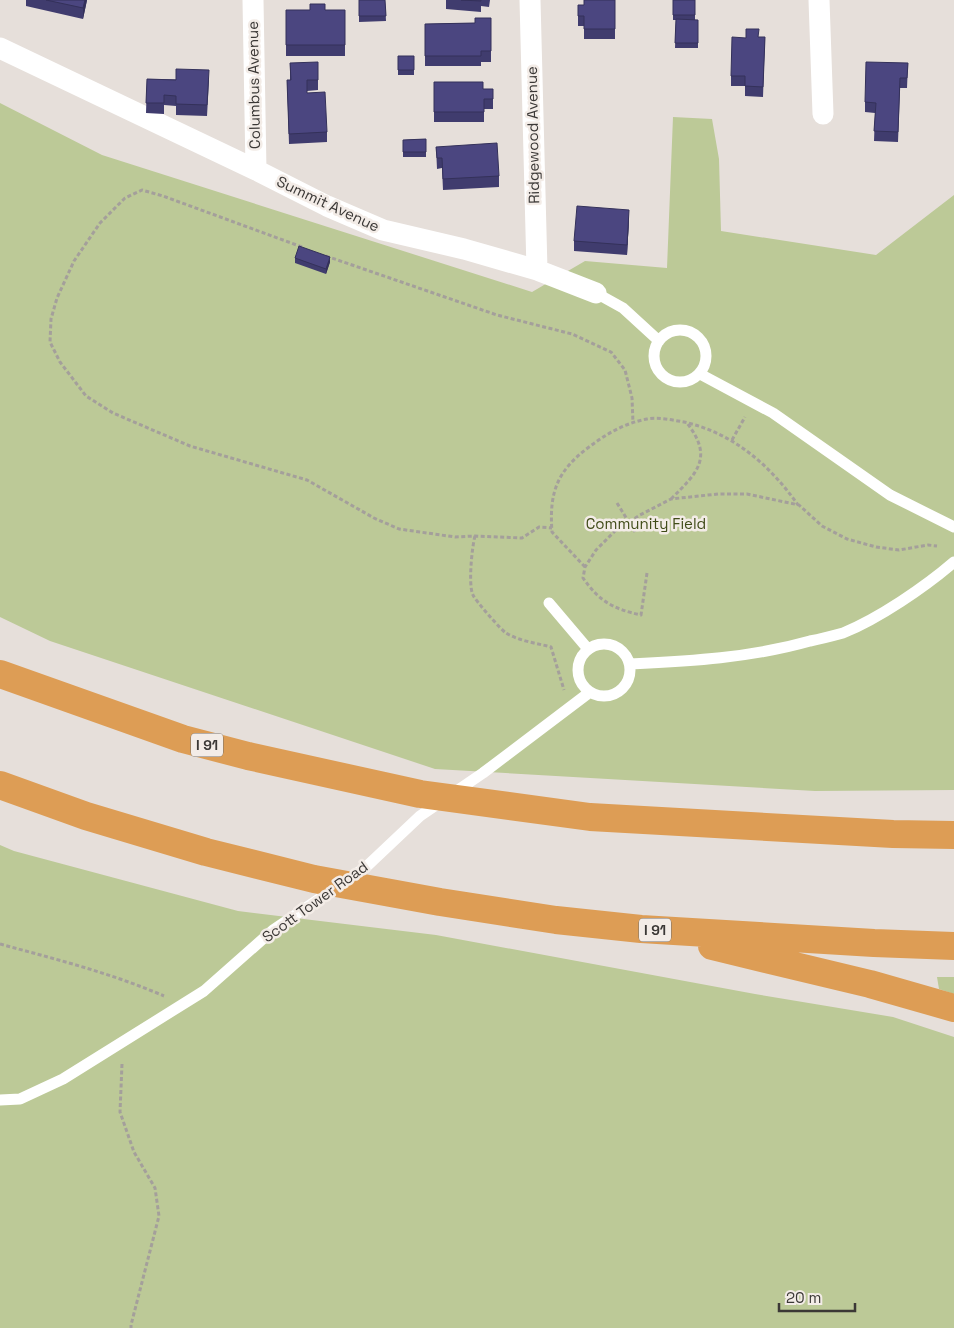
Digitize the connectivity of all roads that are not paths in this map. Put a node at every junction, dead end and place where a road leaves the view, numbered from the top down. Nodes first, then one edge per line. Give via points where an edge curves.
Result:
1 (253, 0) edge
2 (530, 0) edge
3 (819, 0) edge
4 (0, 48) edge
5 (823, 114) dead end
6 (256, 170) junction
7 (537, 270) junction
8 (596, 293) joint
9 (659, 341) junction
10 (700, 374) junction
11 (954, 527) edge
12 (954, 562) edge
13 (549, 603) dead end
14 (588, 649) junction
15 (630, 664) junction
16 (0, 674) edge
17 (590, 692) junction
18 (0, 785) edge
19 (954, 828) edge
20 (893, 834) junction
21 (954, 835) edge
22 (640, 929) junction
23 (954, 946) edge
24 (954, 1008) edge
25 (0, 1100) edge

1 - 6 street, Columbus Avenue
2 - 7 street, Ridgewood Avenue
3 - 5 street
4 - 6 street, Summit Avenue
6 - 7 street, Summit Avenue via 383,230
7 - 8 street, Summit Avenue
8 - 9 lane, Summit Avenue via 623,308
9 - 10 lane via 654,352 660,373 680,383
9 - 10 lane via 676,330 695,334 706,348 705,366
10 - 11 lane via 773,413 890,495
12 - 15 lane via 937,577 878,615 842,633 760,654
13 - 14 lane
14 - 15 lane via 608,643 625,654
14 - 17 lane via 578,667 583,685
15 - 17 lane via 626,685 618,692 599,695
16 - 20 highway, I 91 via 183,739 420,794 590,817
17 - 25 lane, Scott Tower Road via 420,816 366,867 273,930 204,991 63,1079 20,1099
18 - 22 highway, I 91 via 178,844 314,879 556,920
19 - 20 highway
20 - 21 highway, I 91
22 - 23 highway, I 91
22 - 24 highway via 870,984

